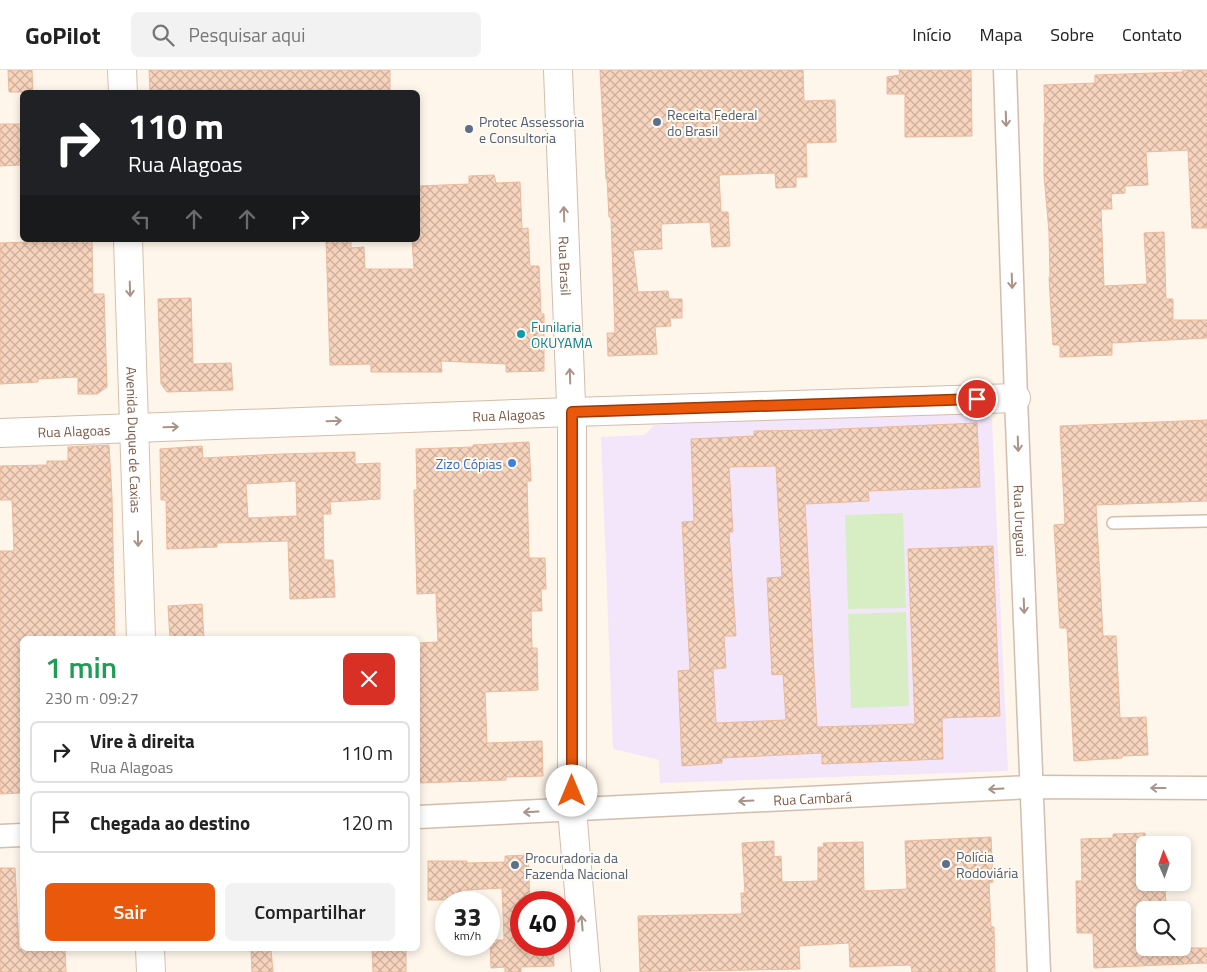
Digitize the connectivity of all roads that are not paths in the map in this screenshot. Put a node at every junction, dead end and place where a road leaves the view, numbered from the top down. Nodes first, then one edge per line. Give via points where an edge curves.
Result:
1 (122, 70) edge
2 (558, 70) edge
3 (1005, 70) edge
4 (123, 90) edge
5 (128, 242) edge
6 (1016, 398) junction
7 (572, 412) junction
8 (135, 428) junction
9 (0, 433) edge
10 (1207, 521) edge
11 (1113, 523) dead end
12 (141, 636) edge
13 (1031, 787) junction
14 (1207, 788) edge
15 (572, 810) junction
16 (420, 817) edge
17 (20, 835) edge
18 (0, 836) edge
19 (150, 951) edge
20 (151, 972) edge
21 (586, 972) edge
22 (1039, 972) edge

1 - 4 street
7 -> 2 street, Rua Brasil
3 -> 6 street, Rua Uruguai
5 -> 8 street, Avenida Duque de Caxias
6 - 7 street, Rua Alagoas
6 -> 13 street, Rua Uruguai
8 -> 7 street, Rua Alagoas
7 - 15 street, Rua Brasil
8 - 9 street, Rua Alagoas
8 -> 12 street, Avenida Duque de Caxias
10 - 11 lane
14 -> 13 street, Rua Cambará
13 -> 15 street, Rua Cambará
13 - 22 street, Rua Uruguai
15 -> 16 street, Rua Cambará
21 -> 15 street, Rua Brasil
17 - 18 street
19 - 20 street

